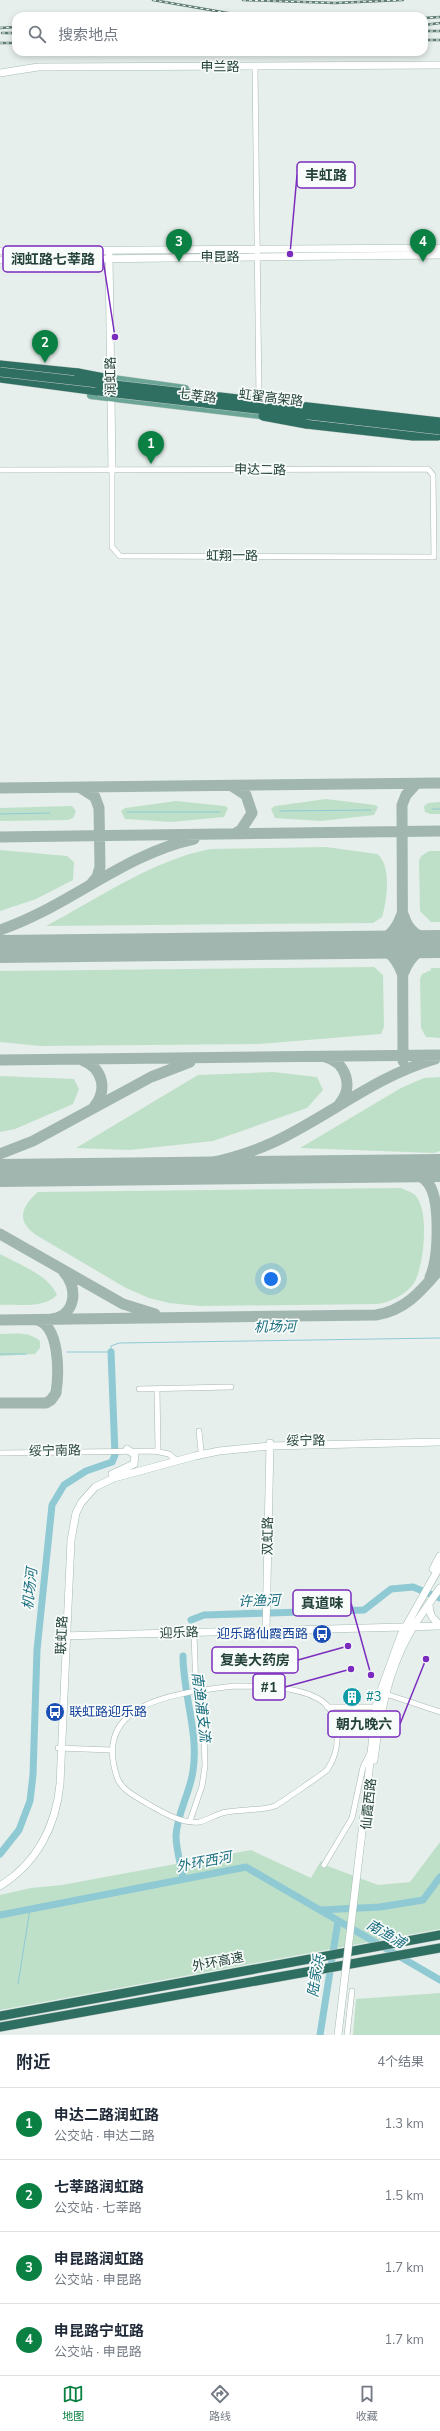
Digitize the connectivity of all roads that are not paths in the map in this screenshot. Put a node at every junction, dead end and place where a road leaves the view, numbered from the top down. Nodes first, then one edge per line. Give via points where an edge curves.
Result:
1 (440, 65) edge
2 (255, 67) junction
3 (0, 73) edge
4 (440, 248) edge
5 (107, 250) junction
6 (0, 251) edge
7 (258, 253) junction
8 (440, 256) edge
9 (108, 259) junction
10 (0, 260) edge
11 (0, 361) edge
12 (0, 366) edge
13 (0, 372) edge
14 (0, 378) edge
15 (111, 378) junction
16 (0, 382) edge
17 (152, 388) junction
18 (112, 397) junction
19 (259, 399) junction
20 (229, 406) junction
21 (258, 415) junction
22 (440, 421) edge
23 (439, 434) edge
24 (0, 470) edge
25 (112, 470) junction
26 (434, 557) joint
27 (231, 1386) dead end
28 (139, 1389) dead end
29 (156, 1389) junction
30 (199, 1430) dead end
31 (440, 1438) edge
32 (440, 1442) edge
33 (270, 1444) junction
34 (127, 1450) junction
35 (158, 1451) junction
36 (201, 1451) junction
37 (0, 1453) edge
38 (175, 1460) junction
39 (112, 1474) junction
40 (440, 1556) edge
41 (440, 1566) edge
42 (436, 1575) edge
43 (440, 1588) edge
44 (419, 1598) junction
45 (429, 1603) junction
46 (408, 1614) junction
47 (440, 1625) edge
48 (266, 1627) junction
49 (396, 1627) junction
50 (405, 1627) junction
51 (414, 1627) junction
52 (194, 1632) junction
53 (64, 1636) junction
54 (195, 1691) junction
55 (386, 1694) junction
56 (328, 1707) junction
57 (376, 1707) junction
58 (440, 1712) edge
59 (58, 1748) junction
60 (111, 1750) junction
61 (370, 1752) junction
62 (188, 1821) junction
63 (363, 1840) junction
64 (324, 1865) dead end
65 (18, 1870) junction
66 (0, 1881) edge
67 (0, 1886) edge
68 (440, 1934) edge
69 (440, 1948) edge
70 (352, 1991) dead end
71 (0, 2016) edge
72 (0, 2027) edge
73 (338, 2035) edge
74 (343, 2035) edge
75 (347, 2035) edge

1 - 2 main road, 申兰路
2 - 3 main road, 申兰路 via 38,67
2 - 7 street
4 - 7 main road, 申昆路
5 - 6 main road, 申昆路
5 - 7 main road, 申昆路
5 - 9 main road, 润虹路
7 - 8 main road, 申昆路
7 - 9 main road, 申昆路
7 - 19 street
9 - 10 main road, 申昆路
9 - 15 main road, 润虹路
11 - 15 main road via 80,370
12 - 15 main road, 七莘路
12 - 17 highway, bridge via 78,373
13 - 17 highway, bridge
14 - 20 highway, 虹翟高架路, bridge
15 - 18 main road, 润虹路
15 - 19 main road, 七莘路
16 - 18 main road, 七莘路
17 - 22 highway, 虹翟高架路, bridge
18 - 21 main road, 七莘路
18 - 25 main road, 润虹路
19 - 21 main road
19 - 22 main road, 七莘路
20 - 23 highway, 虹翟高架路, bridge
20 - 23 highway, bridge via 300,423 413,436
21 - 23 main road, 七莘路
24 - 25 street, 申达二路
25 - 26 street, 虹翔一路 via 112,547 120,556
25 - 26 street, 申达二路 via 428,469 433,475
27 - 29 street
28 - 29 street
29 - 35 street
30 - 36 street
31 - 33 main road, 绥宁路
32 - 33 main road, 绥宁路
33 - 36 main road, 绥宁路 via 244,1443
33 - 38 main road, 绥宁路
33 - 48 main road, 双虹路
34 - 35 street, 绥宁南路
34 - 37 street, 绥宁南路
34 - 39 main road via 135,1455 134,1464
35 - 38 street
36 - 38 main road, 绥宁路
38 - 39 main road, 联虹路
38 - 53 main road, 联虹路 via 104,1482 95,1487 81,1503 72,1533
39 - 53 main road, 联虹路 via 93,1484 77,1501 72,1512 67,1540
40 - 42 main road
41 - 42 main road
42 - 44 main road
42 - 45 main road
43 - 45 main road, 仙霞西路
44 - 46 main road, 仙霞西路
44 - 50 main road, 仙霞西路
45 - 47 main road via 432,1618
45 - 51 main road, 仙霞西路
46 - 49 main road
46 - 50 main road, 仙霞西路
47 - 51 main road, 迎乐路
48 - 49 main road, 迎乐路
48 - 52 main road, 迎乐路
49 - 50 main road, 迎乐路
50 - 51 main road, 迎乐路
50 - 57 main road, 仙霞西路 via 388,1665
51 - 55 main road, 仙霞西路 via 401,1652
52 - 53 main road, 迎乐路
52 - 54 street
53 - 59 main road, 联虹路
53 - 65 main road, 联虹路 via 59,1797 47,1834 35,1854
54 - 56 street via 234,1686 278,1688 316,1697
54 - 60 street via 180,1693 137,1709 126,1717 117,1729
54 - 62 street via 204,1733 205,1766 202,1786
55 - 58 street
55 - 63 main road, 仙霞西路
56 - 57 street
56 - 62 street via 336,1726 337,1742 334,1757 326,1771 276,1805 263,1809 224,1812 199,1822
57 - 61 main road, 仙霞西路
59 - 60 street
59 - 65 main road, 联虹路 via 55,1797 48,1821 32,1852
60 - 62 street via 118,1781 130,1793 174,1817
61 - 63 main road, 仙霞西路
61 - 64 street via 363,1767 354,1811
63 - 73 main road, 仙霞西路, bridge
63 - 74 main road, 仙霞西路
65 - 66 main road
65 - 67 main road
68 - 71 highway, 外环高速
69 - 72 highway, 外环高速
70 - 75 street

